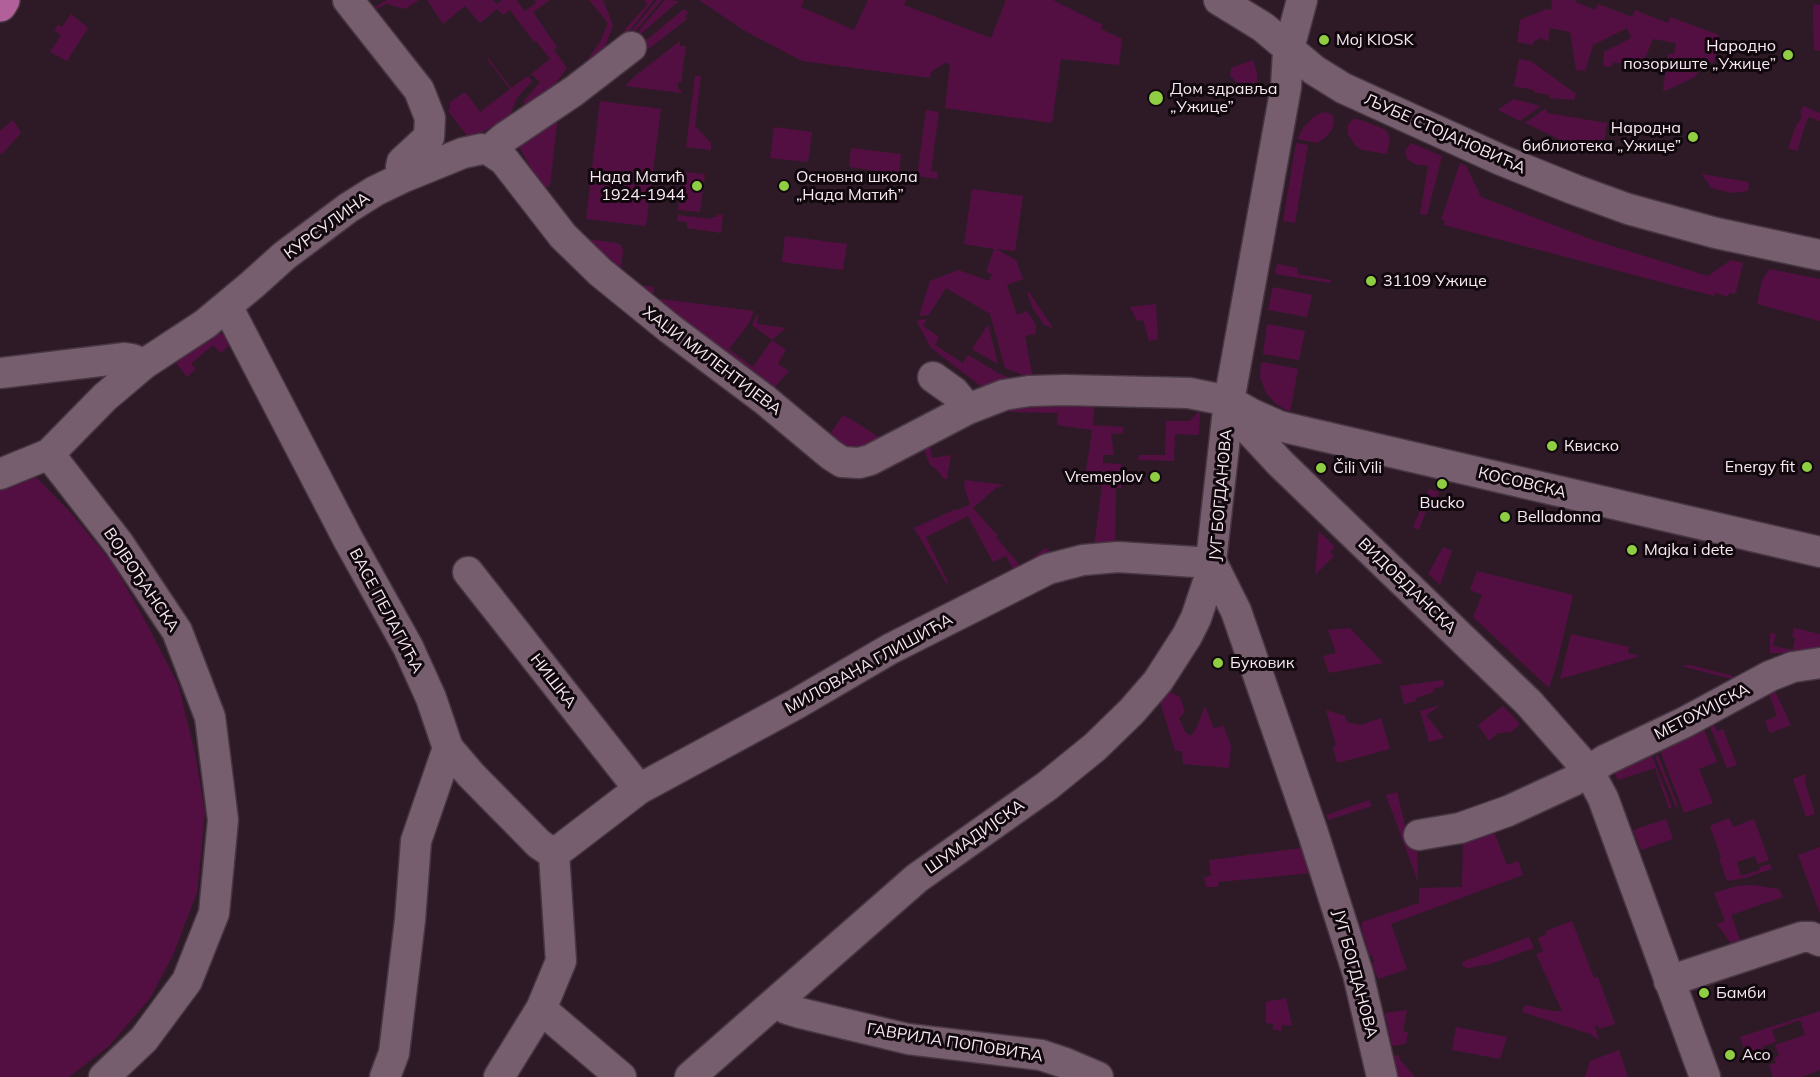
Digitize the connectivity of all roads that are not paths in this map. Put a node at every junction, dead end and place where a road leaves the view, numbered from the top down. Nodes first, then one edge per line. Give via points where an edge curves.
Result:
1 (3, 0) edge
2 (348, 0) edge
3 (1219, 0) edge
4 (1302, 0) edge
5 (0, 5) edge
6 (631, 47) dead end
7 (1289, 47) junction
8 (493, 152) junction
9 (404, 177) junction
10 (1820, 255) edge
11 (227, 306) junction
12 (144, 364) junction
13 (0, 373) edge
14 (933, 377) dead end
15 (1229, 401) junction
16 (969, 409) junction
17 (49, 454) junction
18 (0, 474) edge
19 (1820, 552) edge
20 (1212, 563) junction
21 (468, 572) dead end
22 (1820, 663) edge
23 (448, 748) junction
24 (1588, 770) junction
25 (639, 789) junction
26 (1419, 835) dead end
27 (554, 854) junction
28 (1820, 941) edge
29 (1669, 981) junction
30 (781, 998) junction
31 (541, 1009) junction
32 (104, 1077) edge
33 (385, 1077) edge
34 (499, 1077) edge
35 (621, 1077) edge
36 (690, 1077) edge
37 (1098, 1077) edge
38 (1382, 1077) edge
39 (1705, 1077) edge

1 - 5 main road
2 - 9 street via 419,90 430,118 429,137 402,162
3 - 7 street, ЉУБЕ СТОЈАНОВИЋА
4 - 7 street, ЈУГ БОГДАНОВА
6 - 8 street via 504,138
7 - 10 street, ЉУБЕ СТОЈАНОВИЋА via 1314,70 1343,88 1563,185 1693,228
7 - 15 street, ЈУГ БОГДАНОВА via 1286,87
8 - 9 street, КУРСУЛИНА via 482,149 463,153
8 - 16 street, ХАЏИ МИЛЕНТИЈЕВА via 504,160 563,236 600,272 836,459 851,464 870,460
9 - 11 street, КУРСУЛИНА via 348,208
11 - 12 street, КУРСУЛИНА
11 - 23 street, ВАСЕ ПЕЛАГИЋА via 348,541 408,647
12 - 13 street via 125,358
12 - 17 street, КУРСУЛИНА
14 - 16 street
15 - 16 street, ХАЏИ МИЛЕНТИЈЕВА via 1189,393 1029,391 1004,395
15 - 19 street, КОСОВСКА via 1279,426
15 - 20 street, ЈУГ БОГДАНОВА
15 - 24 street, ВИДОВДАНСКА via 1242,422 1280,463 1529,703
17 - 18 street
17 - 32 street, ВОЈВОЂАНСКА via 119,544 177,631 210,717 223,820 214,913 187,981 144,1039
20 - 25 street, МИЛОВАНА ГЛИШИЋА via 1118,557 1051,567 890,649
20 - 30 street, ШУМАДИЈСКА via 1206,590 1187,636 1158,681 1111,732 1047,786 917,878
20 - 38 street, ЈУГ БОГДАНОВА via 1239,619 1313,833 1358,974
21 - 25 street, НИШКА
22 - 24 street, МЕТОХИЈСКА via 1770,676
23 - 27 street via 539,844
23 - 33 street via 416,841 394,1053
24 - 26 street via 1508,811 1460,828
24 - 29 street, ВИДОВДАНСКА via 1603,798
25 - 27 street, МИЛОВАНА ГЛИШИЋА
27 - 31 street via 561,961
28 - 29 street via 1802,937
29 - 39 street, ВИДОВДАНСКА
30 - 36 street, ШУМАДИЈСКА
30 - 37 street, ГАВРИЛА ПОПОВИЋА via 787,1009 810,1016 908,1039 1041,1055
31 - 34 street
31 - 35 street

